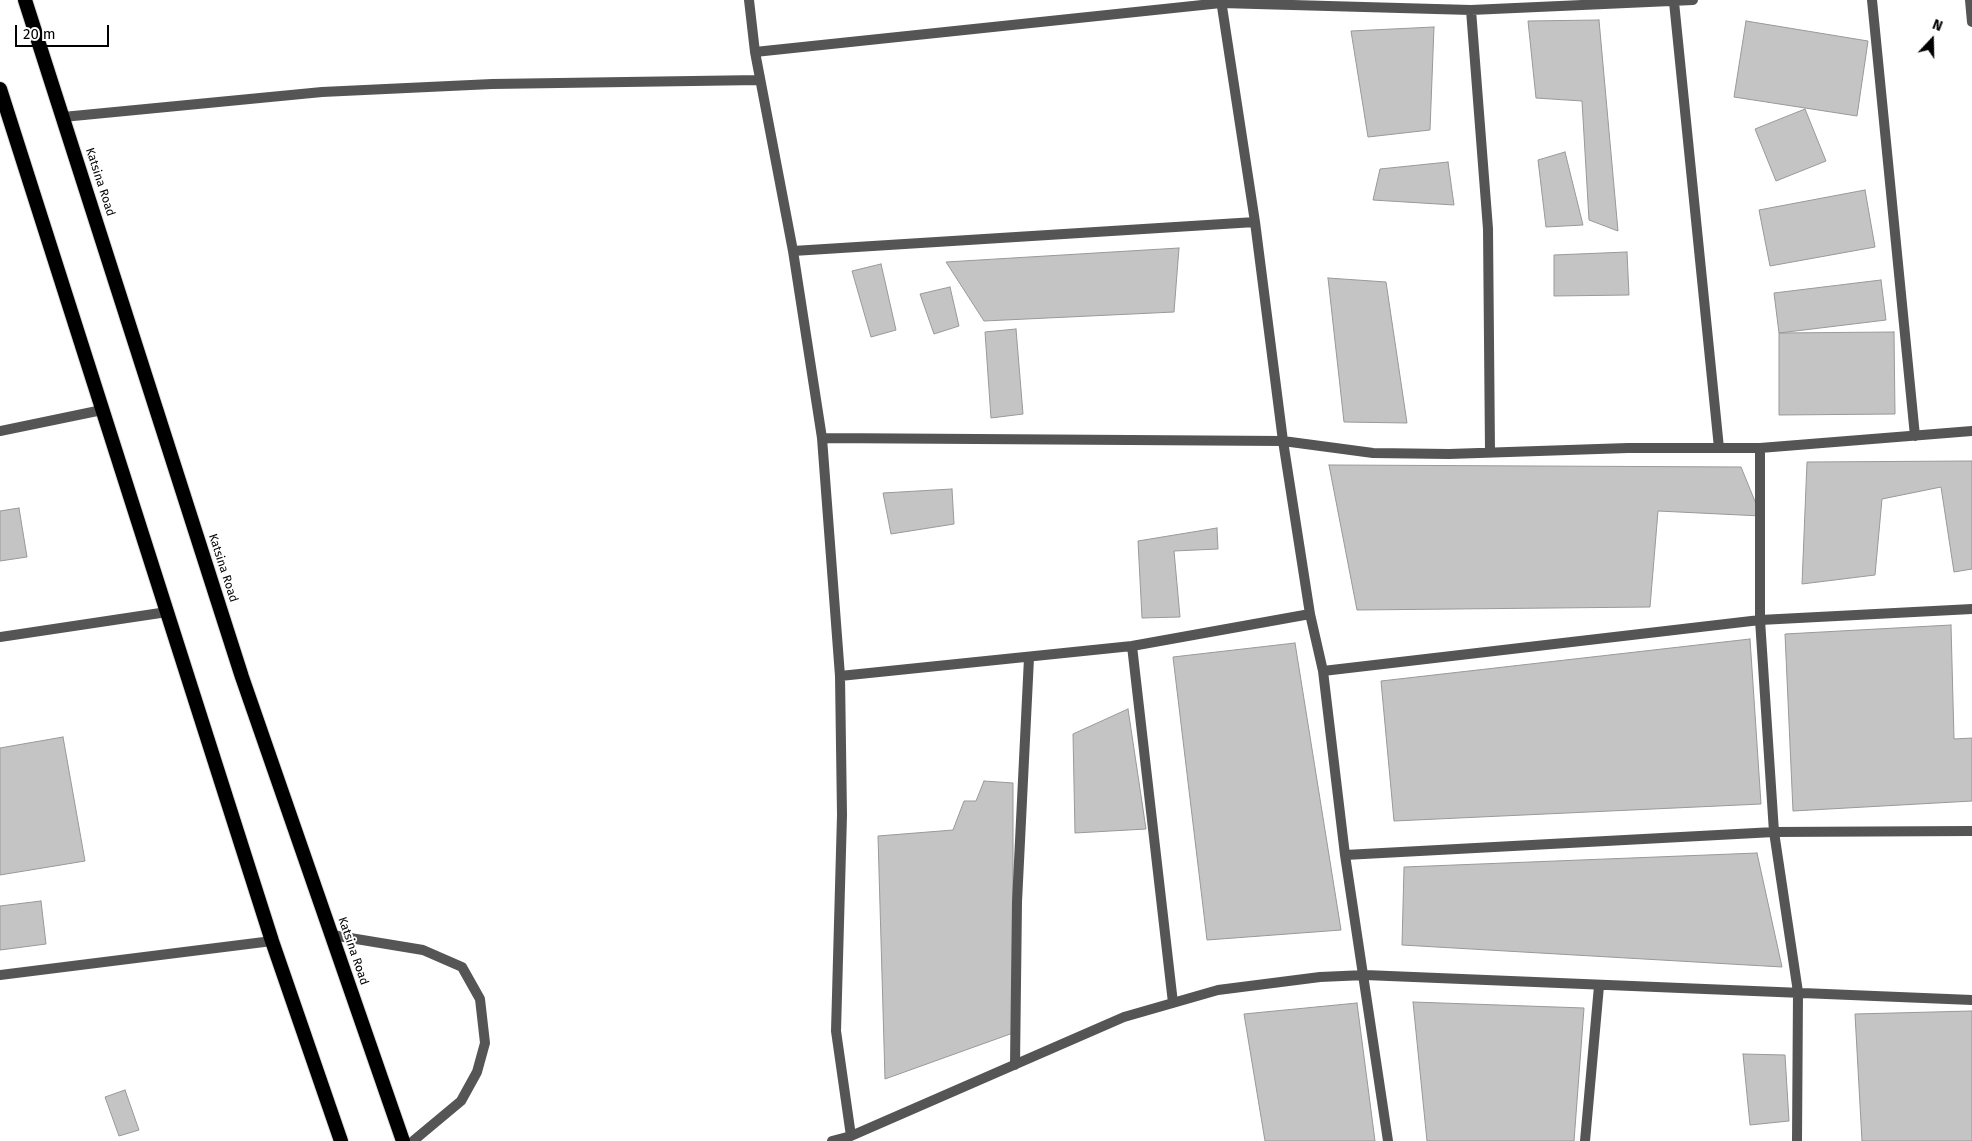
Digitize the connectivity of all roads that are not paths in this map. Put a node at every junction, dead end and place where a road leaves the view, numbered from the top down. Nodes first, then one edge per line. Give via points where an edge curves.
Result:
1 (25, 0) edge
2 (750, 0) edge
3 (1693, 0) edge
4 (1872, 0) edge
5 (1970, 0) edge
6 (1221, 1) edge
7 (1674, 2) junction
8 (1374, 3) edge
9 (1471, 10) junction
10 (1972, 22) edge
11 (755, 52) junction
12 (760, 80) junction
13 (0, 89) edge
14 (4, 115) edge
15 (63, 117) junction
16 (1255, 222) junction
17 (793, 251) junction
18 (102, 410) junction
19 (0, 431) edge
20 (1972, 431) edge
21 (1915, 436) junction
22 (822, 438) junction
23 (1283, 441) junction
24 (1718, 448) junction
25 (1760, 448) junction
26 (1490, 452) junction
27 (1972, 609) edge
28 (167, 612) junction
29 (1310, 614) junction
30 (1760, 620) junction
31 (0, 637) edge
32 (1132, 646) junction
33 (1030, 658) junction
34 (1323, 671) junction
35 (840, 676) junction
36 (1972, 831) edge
37 (1774, 832) junction
38 (1345, 855) junction
39 (332, 935) junction
40 (272, 941) junction
41 (0, 975) edge
42 (1365, 975) junction
43 (1599, 986) junction
44 (1798, 992) junction
45 (1972, 1000) edge
46 (1173, 1003) junction
47 (1015, 1064) junction
48 (851, 1136) junction
49 (341, 1141) edge
50 (403, 1141) edge
51 (413, 1141) edge
52 (832, 1141) edge
53 (1388, 1141) edge
54 (1585, 1141) edge
55 (1797, 1141) edge

1 - 15 highway, Katsina Road
2 - 11 street
3 - 7 street
4 - 21 street
5 - 10 street
6 - 8 street
6 - 11 street
6 - 16 street
7 - 9 street
7 - 24 street
8 - 9 street
9 - 26 street via 1488,229
11 - 12 street
12 - 15 street via 492,84 322,92
12 - 17 street
13 - 14 highway
14 - 18 highway
15 - 39 highway, Katsina Road via 242,677
16 - 17 street
16 - 23 street
17 - 22 street
18 - 19 street
18 - 28 highway
20 - 21 street
21 - 25 street
22 - 23 street
22 - 35 street
23 - 26 street via 1373,453
23 - 29 street
24 - 25 street
24 - 26 street
25 - 30 street
27 - 30 street
28 - 31 street
28 - 40 highway
29 - 32 street
29 - 34 street
30 - 34 street
30 - 37 street
32 - 33 street
32 - 46 street
33 - 35 street
33 - 47 street via 1017,902
34 - 38 street
35 - 48 street via 842,815 836,1031
36 - 37 street
37 - 38 street
37 - 44 street
38 - 42 street
39 - 50 highway, Katsina Road
39 - 51 street via 423,950 462,967 480,999 485,1043 477,1072 461,1100
40 - 41 street
40 - 49 highway
42 - 43 street
42 - 46 street via 1320,977 1218,990
42 - 53 street
43 - 44 street
43 - 54 street
44 - 45 street
44 - 55 street
46 - 47 street via 1124,1017
47 - 48 street
48 - 52 street

